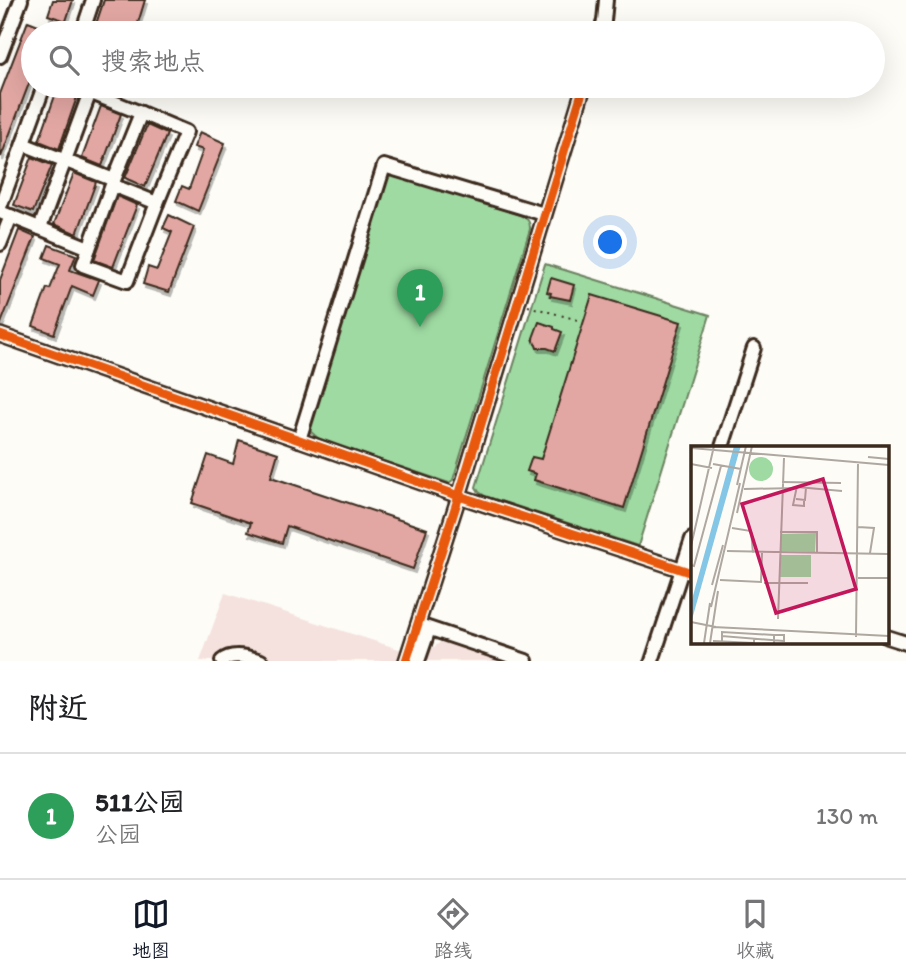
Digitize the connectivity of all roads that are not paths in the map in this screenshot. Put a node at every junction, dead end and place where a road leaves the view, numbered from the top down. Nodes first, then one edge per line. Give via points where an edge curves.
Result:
1 (21, 0) edge
2 (93, 0) edge
3 (606, 0) edge
4 (86, 21) edge
5 (604, 21) edge
6 (0, 56) edge
7 (40, 98) edge
8 (88, 98) edge
9 (105, 98) edge
10 (580, 98) edge
11 (141, 113) junction
12 (23, 144) junction
13 (113, 183) junction
14 (157, 202) junction
15 (4, 212) edge
16 (544, 214) junction
17 (40, 228) junction
18 (0, 244) edge
19 (89, 248) junction
20 (0, 335) edge
21 (754, 348) dead end
22 (299, 440) junction
23 (722, 446) edge
24 (459, 496) junction
25 (691, 548) edge
26 (688, 571) edge
27 (424, 627) junction
28 (888, 637) edge
29 (906, 643) edge
30 (222, 661) edge
31 (261, 661) edge
32 (406, 661) edge
33 (418, 661) edge
34 (526, 661) edge
35 (652, 661) edge

1 - 6 street
2 - 4 street
3 - 5 street
7 - 12 street
8 - 17 street
9 - 11 street
10 - 16 street
11 - 13 street
11 - 14 street via 186,132
12 - 13 street
12 - 15 street
13 - 14 street
13 - 19 street
14 - 19 street via 127,281 83,265
15 - 17 street
15 - 18 street
16 - 22 street via 384,166
16 - 24 street
17 - 19 street
20 - 22 street
21 - 23 street
22 - 24 street
24 - 26 street
24 - 27 street
25 - 26 street
26 - 35 street
27 - 32 street
27 - 33 street
27 - 34 street
28 - 29 street
30 - 31 street via 227,656

